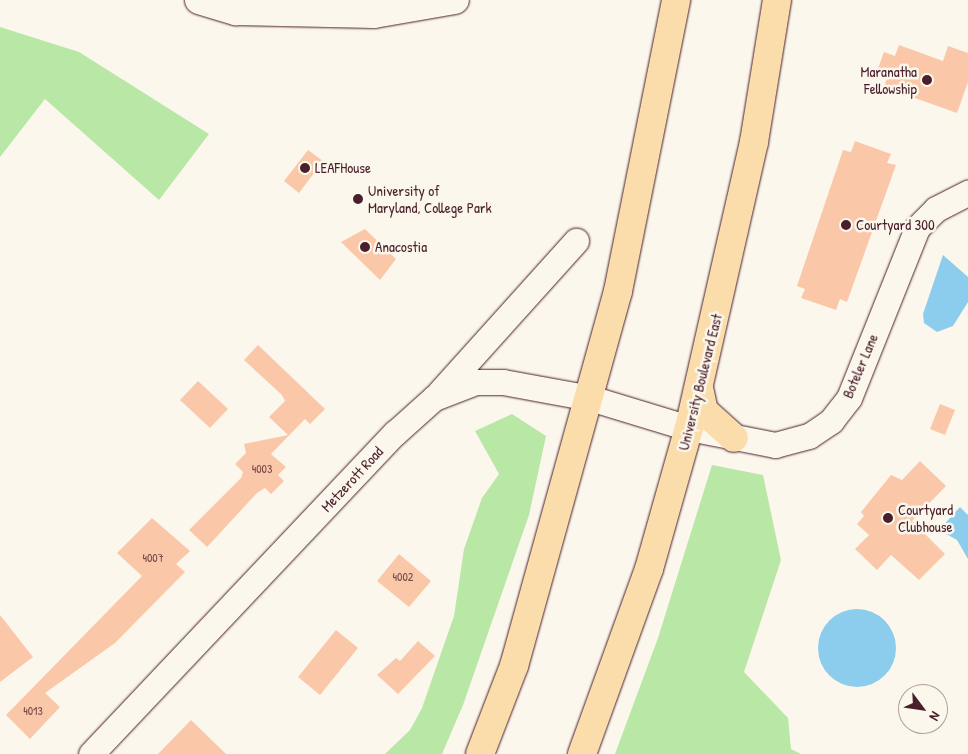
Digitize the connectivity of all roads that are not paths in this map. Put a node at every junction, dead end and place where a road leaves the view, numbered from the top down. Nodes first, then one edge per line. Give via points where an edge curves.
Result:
1 (199, 0) edge
2 (455, 0) edge
3 (676, 0) edge
4 (777, 0) edge
5 (968, 193) edge
6 (576, 241) dead end
7 (699, 388) junction
8 (434, 398) junction
9 (590, 398) junction
10 (689, 428) junction
11 (734, 438) junction
12 (92, 754) edge
13 (480, 754) edge
14 (582, 754) edge

1 - 2 street via 236,10 374,14
3 - 9 main road via 618,291
4 - 7 main road, University Boulevard East via 754,142
5 - 11 street, Boteler Lane via 936,209 917,228 849,398 831,421 809,436 774,445
6 - 8 street
7 - 10 main road, University Boulevard East
7 - 11 main road via 704,411
8 - 9 street, Metzerott Road via 490,381
8 - 12 street, Metzerott Road via 394,433
9 - 10 street, Metzerott Road
9 - 13 main road via 514,666
10 - 11 street, Boteler Lane
10 - 14 main road, University Boulevard East via 649,569

